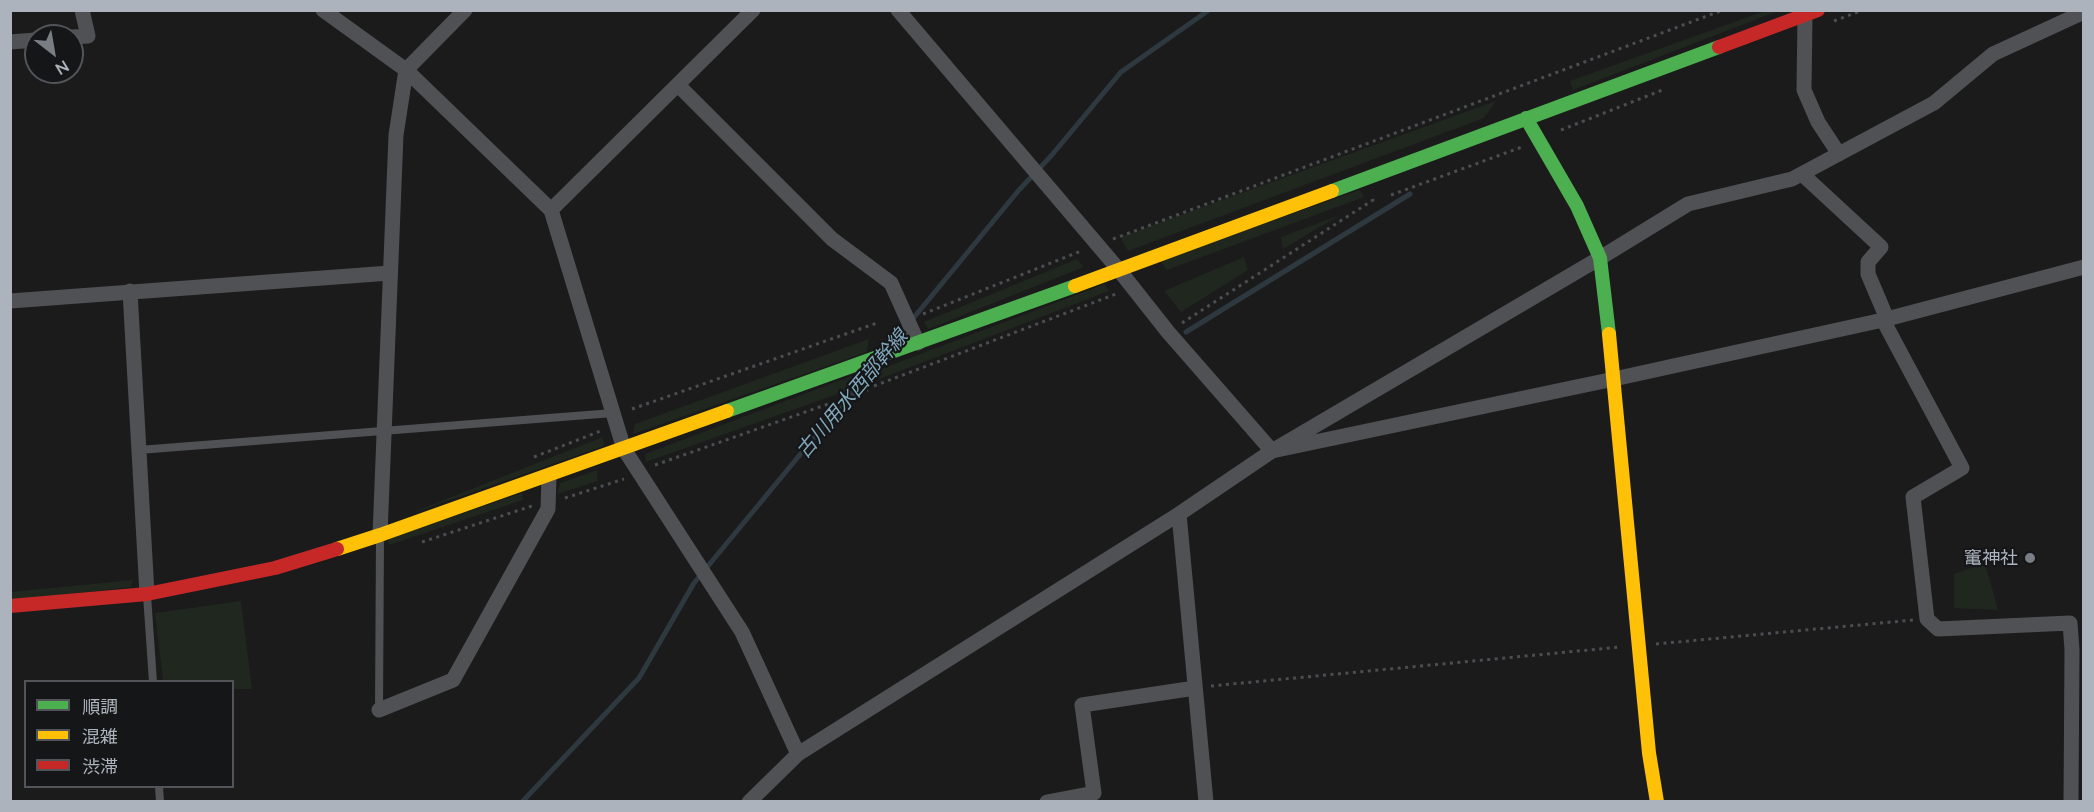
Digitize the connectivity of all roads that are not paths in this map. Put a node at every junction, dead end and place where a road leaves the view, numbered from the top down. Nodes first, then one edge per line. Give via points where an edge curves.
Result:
1 (82, 10) edge
2 (323, 10) edge
3 (465, 10) edge
4 (753, 10) edge
5 (898, 10) edge
6 (2084, 12) edge
7 (1811, 13) edge
8 (84, 36) edge
9 (406, 70) junction
10 (678, 85) junction
11 (1526, 118) junction
12 (1839, 154) junction
13 (1802, 174) junction
14 (551, 210) junction
15 (1600, 258) junction
16 (2084, 267) edge
17 (1119, 270) junction
18 (390, 273) junction
19 (130, 291) junction
20 (10, 301) edge
21 (1886, 319) junction
22 (918, 343) junction
23 (1614, 379) junction
24 (613, 413) junction
25 (384, 431) junction
26 (624, 449) junction
27 (139, 450) junction
28 (1272, 451) junction
29 (549, 476) junction
30 (1179, 514) junction
31 (380, 535) junction
32 (147, 594) junction
33 (10, 606) edge
34 (2078, 649) edge
35 (153, 680) edge
36 (1194, 688) junction
37 (379, 710) joint
38 (798, 754) junction
39 (749, 801) edge
40 (1047, 801) edge
41 (1206, 801) edge
42 (1657, 801) edge
43 (2071, 801) edge

1 - 8 street via 88,36
2 - 9 street
3 - 9 street
4 - 10 street
5 - 17 street
6 - 12 street via 1993,54 1934,103
7 - 11 street
7 - 12 street via 1804,90 1818,122
9 - 14 street
9 - 18 street via 396,135
10 - 14 street
10 - 22 street via 832,239 891,283
11 - 15 street via 1576,206
11 - 17 street
12 - 13 street
13 - 15 street via 1688,204
13 - 21 street via 1881,247 1868,262 1868,274
14 - 24 street
15 - 23 street
15 - 28 street
16 - 21 street
17 - 22 street
17 - 28 street
18 - 19 street
18 - 25 street
19 - 20 street
19 - 27 street
21 - 23 street
21 - 34 street via 1962,468 1913,497 1927,619 1938,629 2070,623
22 - 26 street
23 - 28 street
23 - 42 street via 1648,753
24 - 25 lane
24 - 26 street
25 - 27 lane
25 - 31 street
26 - 29 street
26 - 38 street via 741,632
27 - 32 street
28 - 30 street
29 - 31 street
29 - 37 street via 548,509 453,680
30 - 36 street
30 - 38 street
31 - 32 street via 275,568
31 - 37 lane
32 - 33 street
32 - 35 lane
34 - 43 street
36 - 40 street via 1082,705 1094,793
36 - 41 street
38 - 39 street

